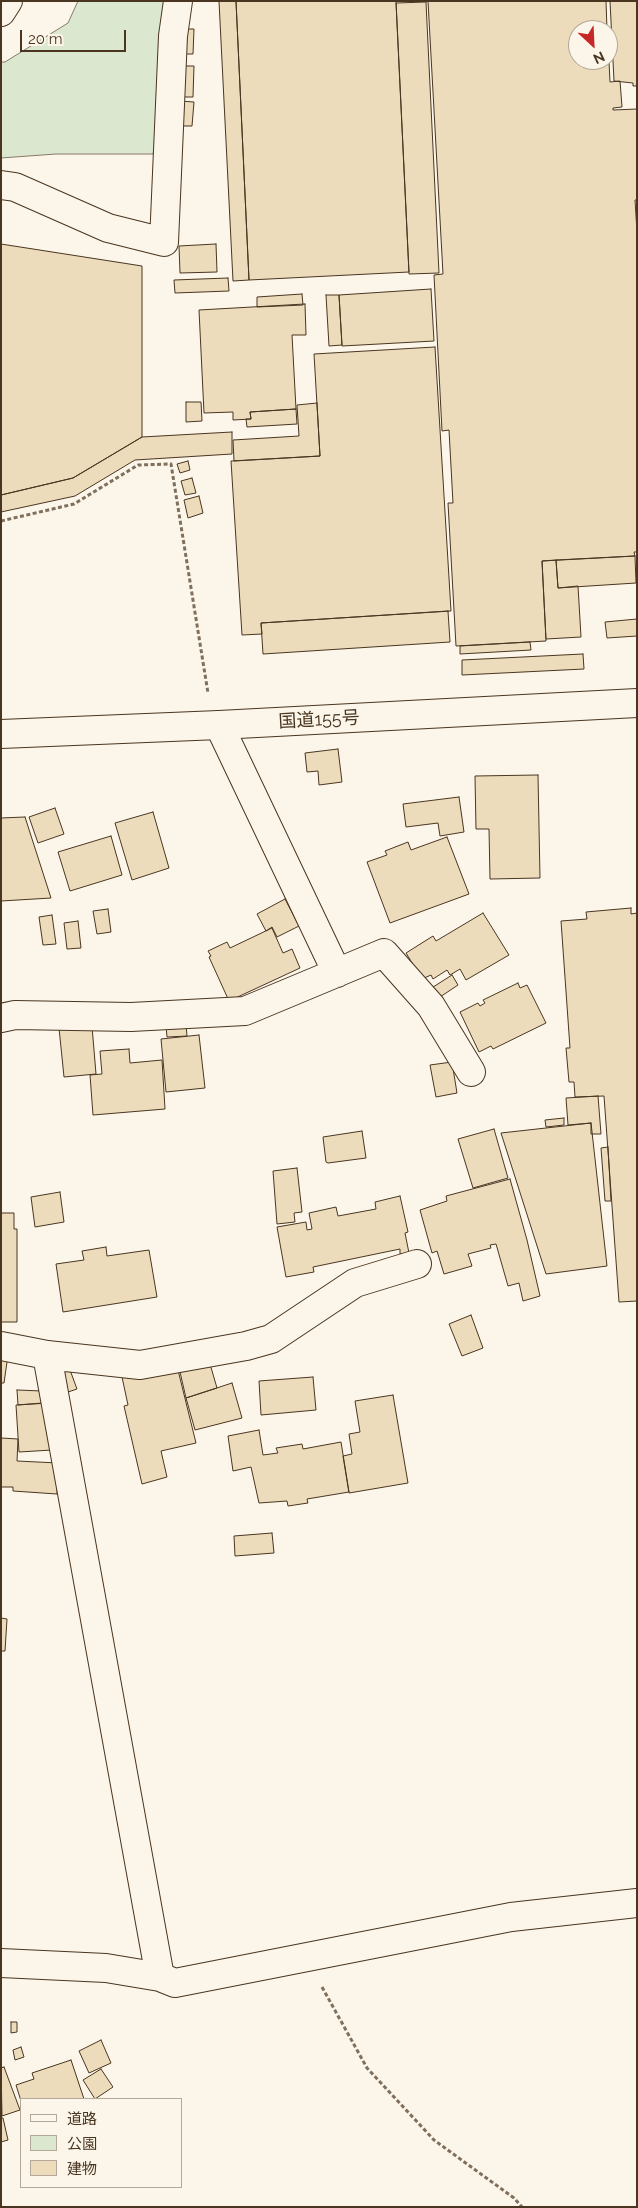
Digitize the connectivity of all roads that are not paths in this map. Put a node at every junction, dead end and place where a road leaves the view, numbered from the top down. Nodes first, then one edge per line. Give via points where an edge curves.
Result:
1 (8, 1) edge
2 (178, 1) edge
3 (1, 12) edge
4 (1, 185) edge
5 (637, 703) edge
6 (219, 725) junction
7 (1, 734) edge
8 (337, 973) junction
9 (8, 1016) edge
10 (1, 1041) edge
11 (471, 1072) dead end
12 (417, 1264) dead end
13 (1, 1346) edge
14 (47, 1355) junction
15 (637, 1904) edge
16 (1, 1963) edge
17 (160, 1977) junction

1 - 3 main road
2 - 4 main road via 173,36 164,242 108,228 16,187
5 - 6 main road, 国道155号
6 - 7 main road, 国道155号
6 - 8 main road
8 - 9 main road via 245,1012 131,1017
8 - 11 main road via 384,953 431,1006
9 - 10 main road
12 - 14 main road via 355,1283 271,1339 246,1346 140,1365
13 - 14 main road
14 - 17 main road
15 - 17 main road via 511,1918 175,1983
16 - 17 main road via 106,1968

